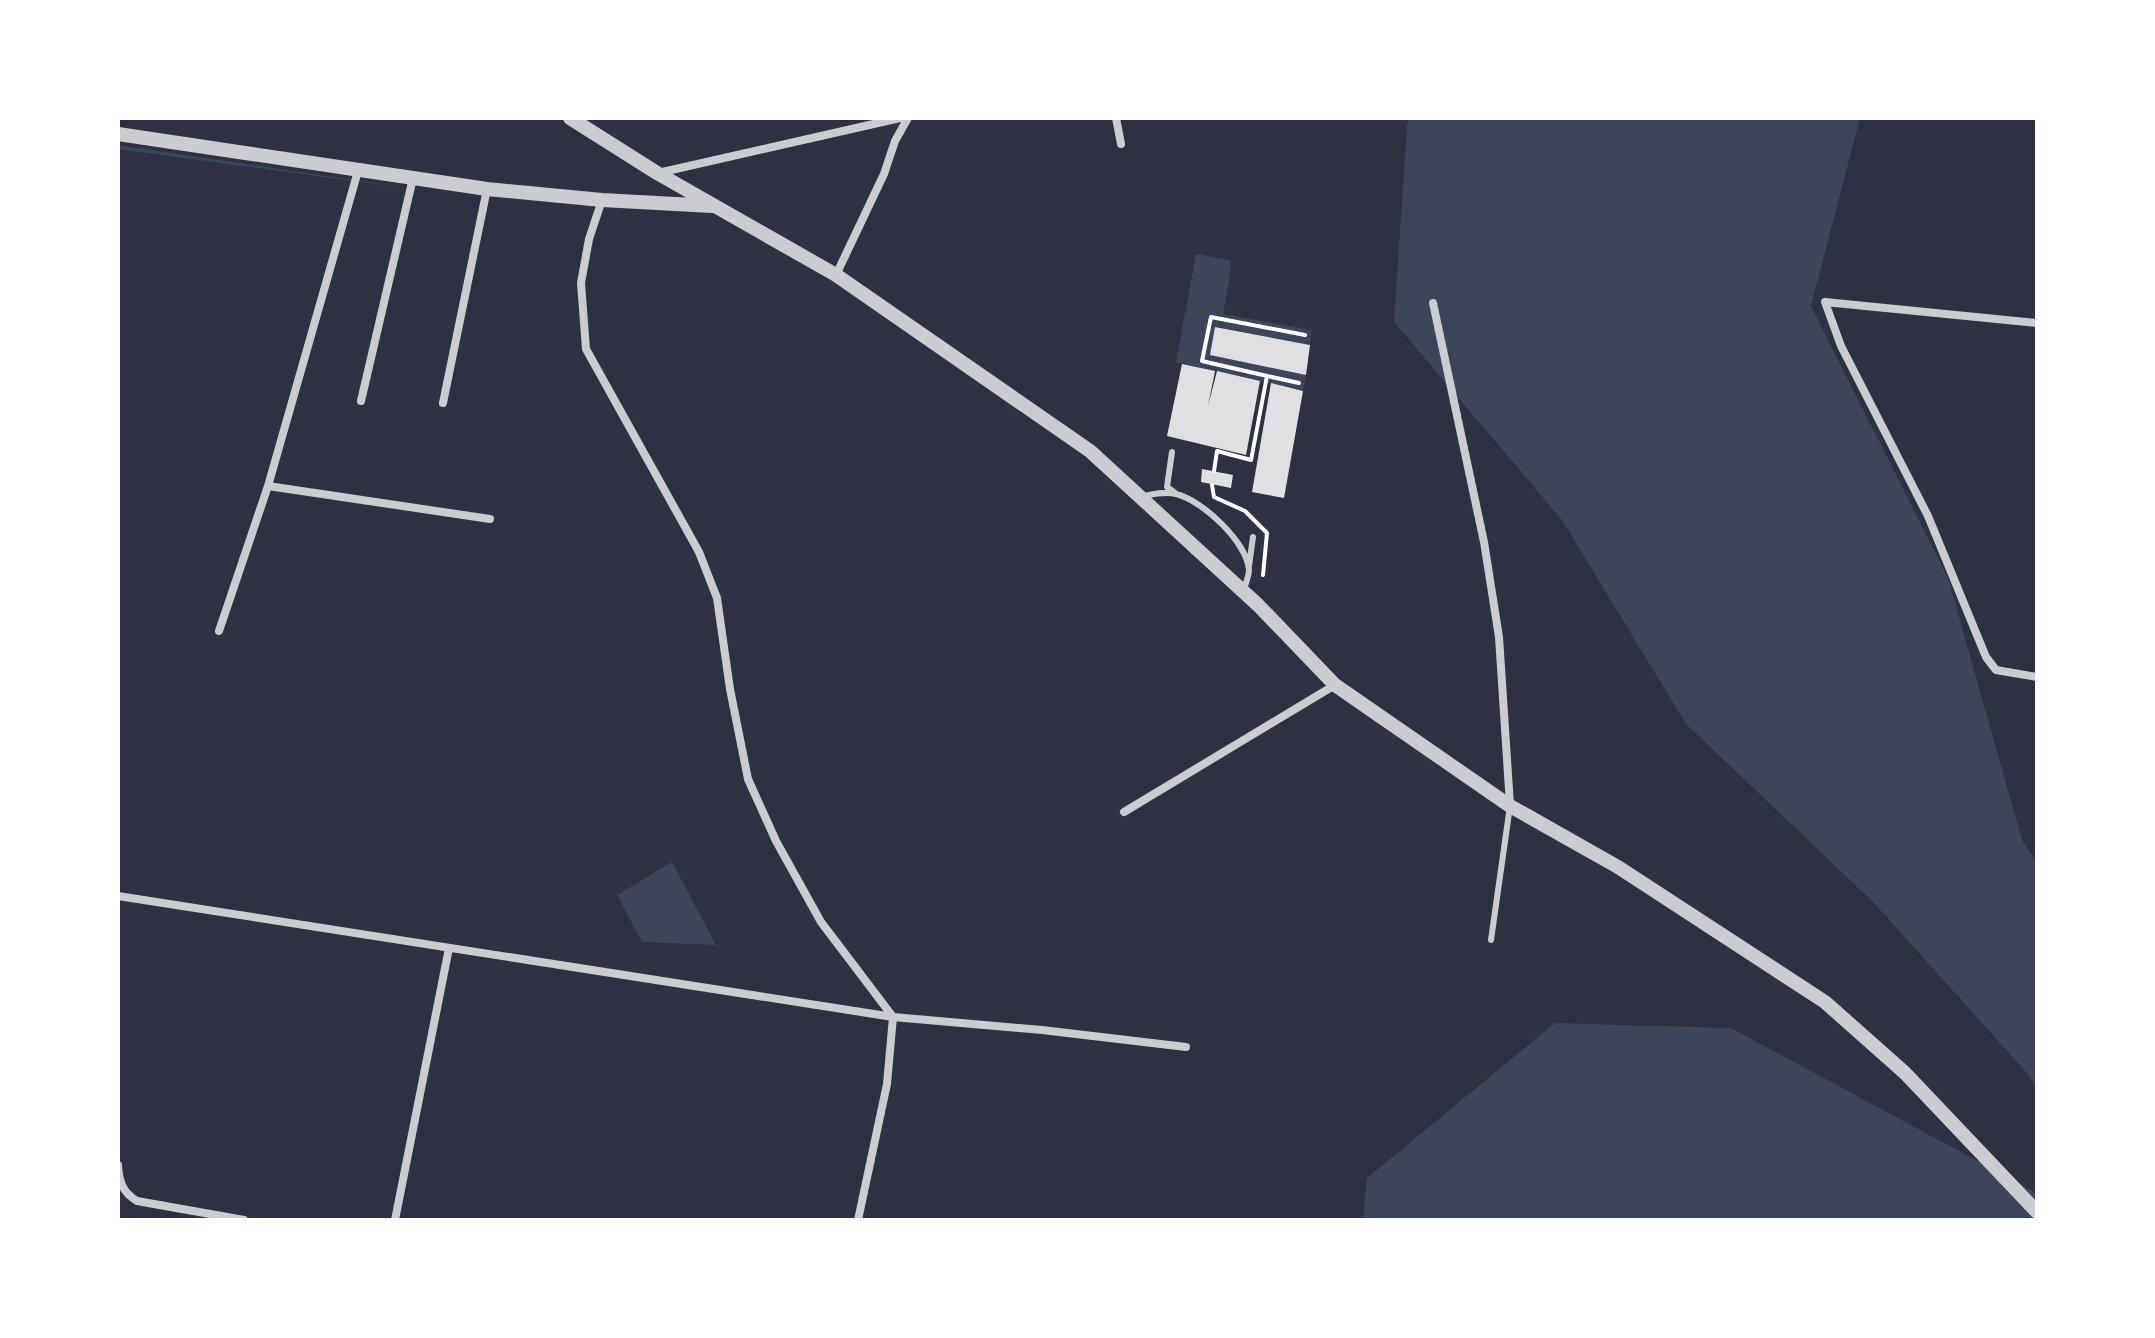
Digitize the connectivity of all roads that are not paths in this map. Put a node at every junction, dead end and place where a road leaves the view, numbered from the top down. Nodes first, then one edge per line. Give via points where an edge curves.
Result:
1 (570, 118) edge
2 (900, 118) edge
3 (908, 118) edge
4 (1116, 118) edge
5 (118, 134) edge
6 (1121, 144) dead end
7 (358, 171) junction
8 (657, 173) junction
9 (413, 178) junction
10 (487, 189) junction
11 (602, 200) junction
12 (716, 206) junction
13 (836, 275) junction
14 (1433, 303) dead end
15 (2037, 323) edge
16 (361, 401) dead end
17 (443, 403) dead end
18 (1172, 452) dead end
19 (268, 486) junction
20 (1177, 494) junction
21 (1138, 497) junction
22 (490, 519) dead end
23 (1253, 537) dead end
24 (1249, 569) junction
25 (1243, 592) junction
26 (219, 631) dead end
27 (2037, 677) edge
28 (1335, 685) junction
29 (1506, 803) junction
30 (1124, 812) dead end
31 (118, 896) edge
32 (1491, 940) dead end
33 (449, 948) junction
34 (893, 1017) junction
35 (1186, 1047) dead end
36 (118, 1165) edge
37 (2037, 1212) edge
38 (244, 1220) edge
39 (395, 1220) edge
40 (858, 1220) edge

1 - 8 street
2 - 8 street
3 - 13 street
4 - 6 street
5 - 7 street
7 - 9 street
7 - 19 street
8 - 12 street
9 - 10 street
9 - 16 street
10 - 11 street
10 - 17 street
11 - 12 street
11 - 34 street via 581,283 586,349 699,552 717,598 748,779 821,922
12 - 13 street
13 - 21 street via 1090,451
14 - 29 street via 1499,637
15 - 27 street via 1825,302 1841,346 1928,516 1986,657 1996,670
18 - 20 lane via 1167,487
19 - 22 street
19 - 26 street
20 - 21 lane
20 - 24 lane via 1222,524
21 - 25 street
23 - 24 lane
24 - 25 lane
25 - 28 street
28 - 29 street
28 - 30 street
29 - 32 lane
29 - 37 street via 1716,928 1825,1002 1905,1073
31 - 33 street
33 - 34 street
33 - 39 street
34 - 35 street
34 - 40 street via 887,1084
36 - 38 street via 122,1187 137,1201

